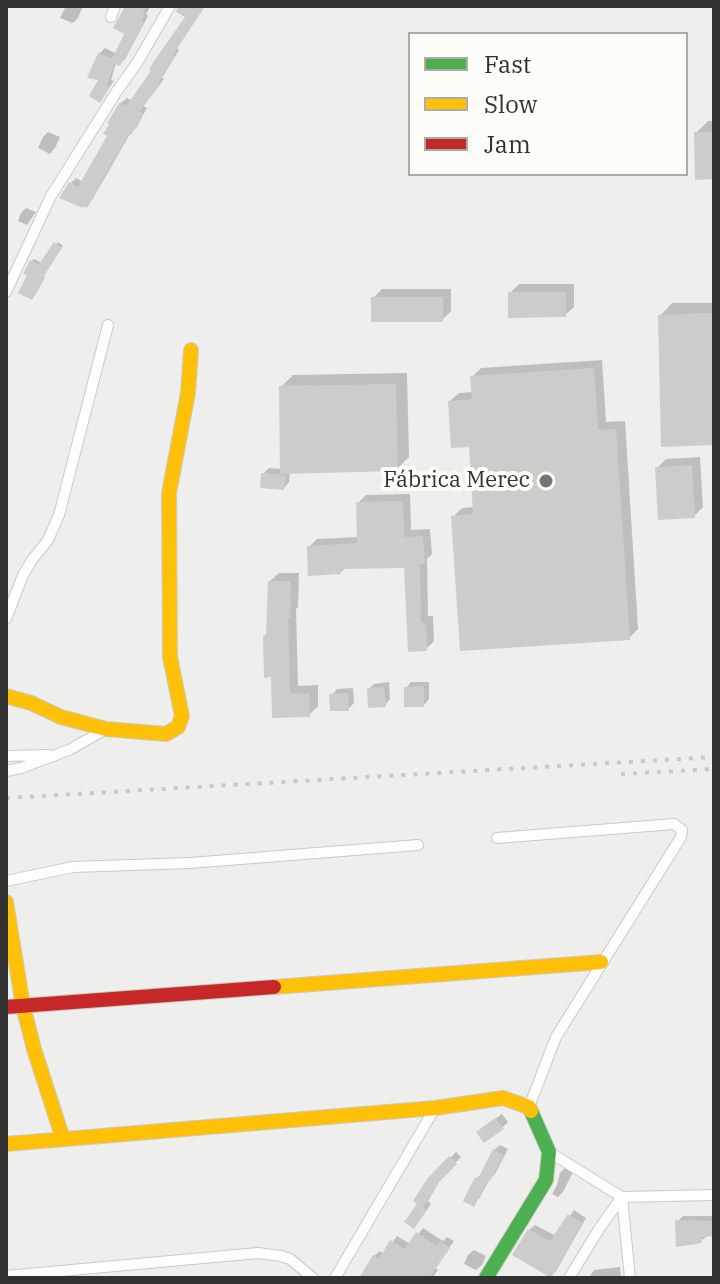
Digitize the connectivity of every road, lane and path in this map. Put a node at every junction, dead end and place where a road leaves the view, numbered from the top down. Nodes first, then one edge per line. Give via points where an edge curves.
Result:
1 (170, 6) edge
2 (6, 292) edge
3 (108, 325) dead end
4 (191, 350) dead end
5 (6, 619) edge
6 (6, 696) edge
7 (106, 729) junction
8 (58, 755) junction
9 (6, 756) edge
10 (6, 771) edge
11 (497, 838) dead end
12 (418, 845) dead end
13 (6, 881) edge
14 (6, 902) edge
15 (601, 962) junction
16 (23, 1006) junction
17 (6, 1007) edge
18 (529, 1107) junction
19 (435, 1108) junction
20 (63, 1139) junction
21 (6, 1144) edge
22 (549, 1152) junction
23 (714, 1195) edge
24 (622, 1197) junction
25 (6, 1276) edge
26 (313, 1278) edge
27 (335, 1278) edge
28 (486, 1278) edge
29 (569, 1278) edge
30 (630, 1278) edge

1 - 2 street via 51,196
3 - 5 street via 59,515 23,575
4 - 7 street via 169,493 170,657 182,716 178,727 166,734
6 - 7 street
7 - 8 street
8 - 9 street
8 - 10 street
11 - 15 street via 674,824 682,830
12 - 13 street via 73,867
14 - 16 street
15 - 16 street
15 - 18 street via 556,1037
16 - 17 street
16 - 20 street
18 - 19 street via 503,1098
18 - 22 street
19 - 20 street
19 - 27 street
20 - 21 street
22 - 24 street
22 - 28 street via 546,1180
23 - 24 street
24 - 29 street
24 - 30 street
25 - 26 street via 258,1253 290,1259

